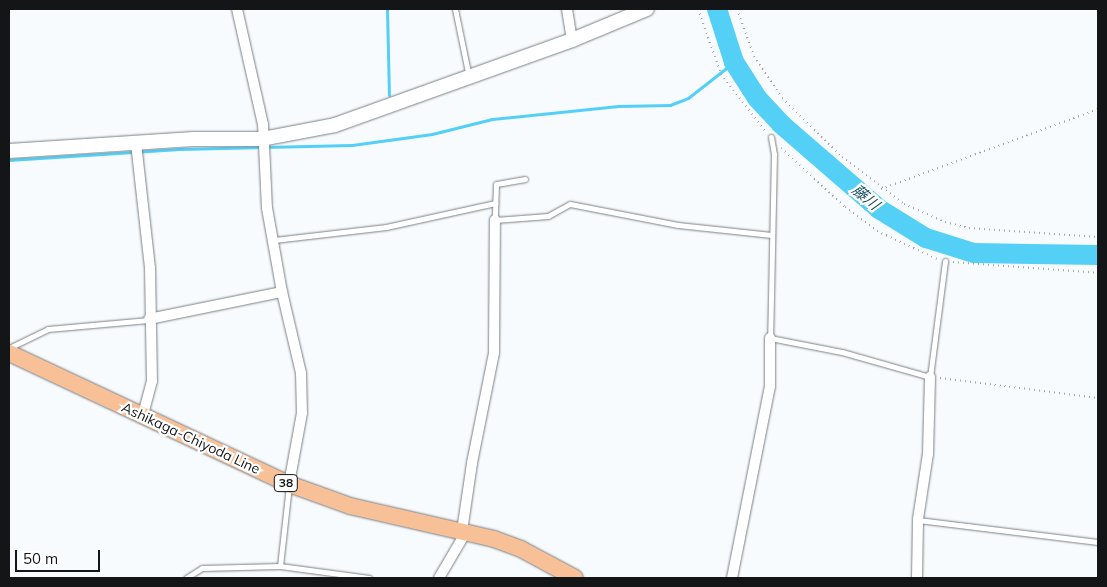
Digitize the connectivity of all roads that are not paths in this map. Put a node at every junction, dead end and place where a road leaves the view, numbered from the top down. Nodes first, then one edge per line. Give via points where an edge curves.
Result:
1 (237, 9) edge
2 (455, 9) edge
3 (567, 9) edge
4 (648, 9) edge
5 (572, 40) junction
6 (469, 78) junction
7 (771, 137) road end
8 (262, 139) junction
9 (136, 143) junction
10 (9, 150) edge
11 (525, 180) dead end
12 (495, 203) junction
13 (495, 220) junction
14 (772, 235) junction
15 (274, 240) junction
16 (945, 262) road end
17 (282, 292) junction
18 (149, 320) junction
19 (770, 338) junction
20 (9, 348) edge
21 (9, 353) edge
22 (930, 377) junction
23 (143, 415) junction
24 (289, 484) junction
25 (918, 520) junction
26 (464, 531) junction
27 (1098, 542) edge
28 (280, 566) junction
29 (557, 574) edge
30 (186, 578) edge
31 (369, 578) edge
32 (439, 578) edge
33 (575, 578) edge
34 (732, 578) edge
35 (918, 578) edge

1 - 8 street via 263,124
2 - 6 lane
3 - 5 street
4 - 5 street
5 - 6 street
6 - 8 street via 334,125
7 - 14 lane via 774,154
8 - 9 street
8 - 15 street via 266,208
9 - 10 street
9 - 18 street via 150,268
11 - 12 lane via 496,184
12 - 13 lane
12 - 15 lane via 386,227
13 - 14 lane via 548,216 570,204 678,225
13 - 26 street via 494,353 472,463
14 - 19 lane
15 - 17 street
16 - 22 lane
17 - 18 street
17 - 24 street via 301,373 302,413
18 - 20 lane via 48,329
18 - 23 street via 152,381
19 - 22 lane via 842,352
19 - 34 street via 770,386
21 - 23 main road, Ashikaga-Chiyoda Line / 38
22 - 25 street via 928,454
23 - 24 main road, Ashikaga-Chiyoda Line / 38
24 - 26 main road, Ashikaga-Chiyoda Line / 38 via 350,506
24 - 28 lane
25 - 27 lane
25 - 35 street
26 - 29 main road, Ashikaga-Chiyoda Line / 38 via 521,549
26 - 32 street
28 - 30 lane via 202,568
28 - 31 lane
29 - 33 main road, Ashikaga-Chiyoda Line / 38

